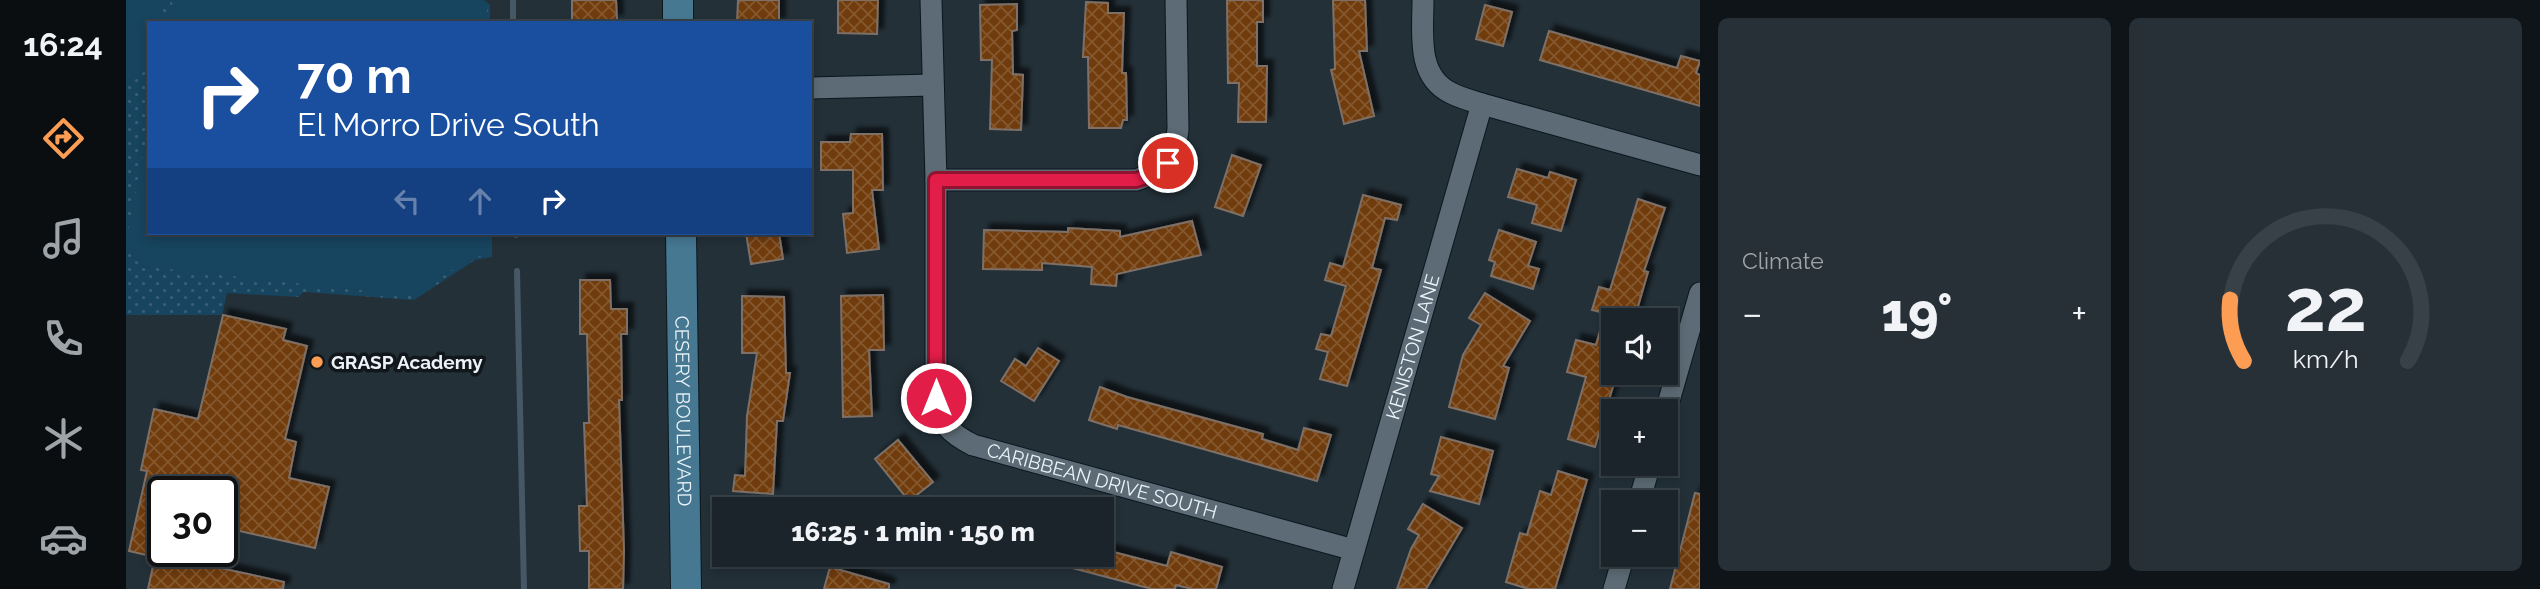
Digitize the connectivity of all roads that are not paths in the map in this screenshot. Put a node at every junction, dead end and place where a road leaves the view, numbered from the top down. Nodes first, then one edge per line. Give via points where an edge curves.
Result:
1 (678, 0) edge
2 (931, 0) edge
3 (1176, 0) edge
4 (1423, 0) edge
5 (678, 21) edge
6 (932, 85) junction
7 (812, 88) edge
8 (1482, 104) junction
9 (1700, 165) edge
10 (936, 180) junction
11 (681, 235) edge
12 (1700, 293) edge
13 (1669, 399) edge
14 (1354, 550) junction
15 (1620, 567) edge
16 (686, 589) edge
17 (1343, 589) edge
18 (1614, 589) edge

1 - 5 main road
2 - 6 street, CARIBBEAN DRIVE SOUTH
3 - 10 street via 1176,148 1155,174 1136,180
4 - 8 street via 1423,58 1428,70 1449,93
6 - 7 street
6 - 10 street, CARIBBEAN DRIVE SOUTH
8 - 9 street
8 - 14 street, KENISTON LANE
10 - 14 street, CARIBBEAN DRIVE SOUTH via 936,398 946,427 973,444
11 - 16 main road, CESERY BOULEVARD
12 - 13 street
14 - 17 street, KENISTON LANE
15 - 18 street

